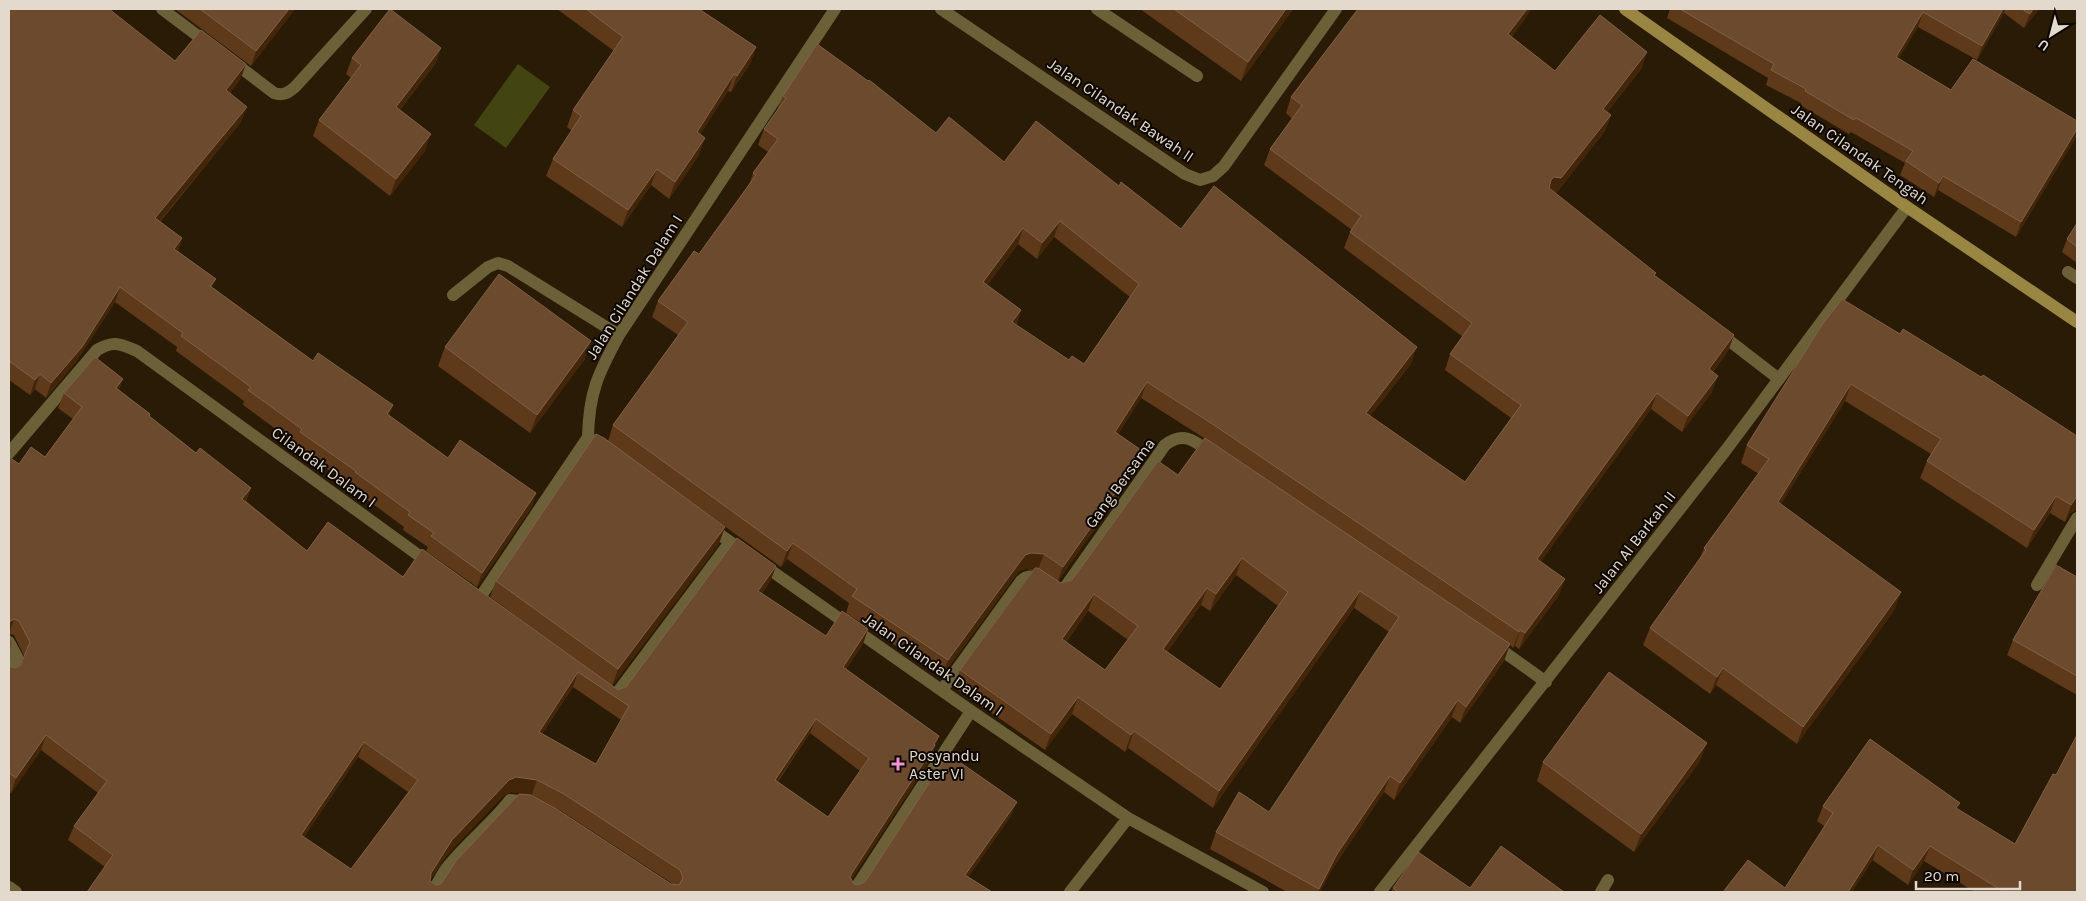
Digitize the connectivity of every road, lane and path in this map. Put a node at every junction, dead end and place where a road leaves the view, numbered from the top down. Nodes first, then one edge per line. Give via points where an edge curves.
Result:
1 (162, 9) edge
2 (366, 9) edge
3 (835, 9) edge
4 (941, 9) edge
5 (1097, 9) edge
6 (1336, 9) edge
7 (1625, 9) edge
8 (1197, 76) dead end
9 (1907, 207) junction
10 (453, 294) dead end
11 (2077, 322) edge
12 (1709, 325) edge
13 (619, 336) junction
14 (1779, 379) junction
15 (588, 437) junction
16 (9, 453) edge
17 (611, 454) edge
18 (1223, 461) edge
19 (2077, 518) edge
20 (698, 519) edge
21 (730, 542) junction
22 (439, 570) edge
23 (2037, 584) dead end
24 (463, 587) edge
25 (1486, 639) edge
26 (9, 642) edge
27 (9, 676) edge
28 (1546, 682) junction
29 (601, 688) edge
30 (942, 690) junction
31 (970, 711) junction
32 (541, 809) edge
33 (1128, 818) junction
34 (1608, 880) dead end
35 (9, 887) edge
36 (16, 892) edge
37 (432, 892) edge
38 (853, 892) edge
39 (1070, 892) edge
40 (1263, 892) edge
41 (1380, 892) edge
42 (1602, 892) edge

1 - 2 street via 281,95 295,87
3 - 13 street, Jalan Cilandak Dalam I
4 - 6 street, Jalan Cilandak Bawah II via 1185,174 1200,180 1213,176 1224,166
5 - 8 street
7 - 9 street, Jalan Cilandak Tengah
9 - 11 street, Jalan Cilandak Tengah
9 - 14 street, Jalan Al Barkah II
10 - 13 street via 498,263 508,266
12 - 14 street
13 - 15 street, Jalan Cilandak Dalam I via 598,376 589,410
14 - 28 street, Jalan Al Barkah II
15 - 17 street
15 - 24 street via 483,602
16 - 22 street, Cilandak Dalam I via 97,350 108,344 123,345 137,351
18 - 30 street, Gang Bersama via 1184,437 1175,438 1166,445 1062,590 1054,591 1034,576 1025,577
19 - 23 street
20 - 21 street, Jalan Cilandak Dalam I
21 - 29 street via 614,697
21 - 30 street, Jalan Cilandak Dalam I
25 - 28 street
26 - 27 street via 17,657
28 - 41 street, Jalan Al Barkah II
30 - 31 street, Jalan Cilandak Dalam I
31 - 33 street, Jalan Cilandak Dalam I
31 - 38 street
32 - 37 street via 528,802 510,800 446,869
33 - 39 street
33 - 40 street, Jalan Cilandak Dalam I
34 - 42 street
35 - 36 street

